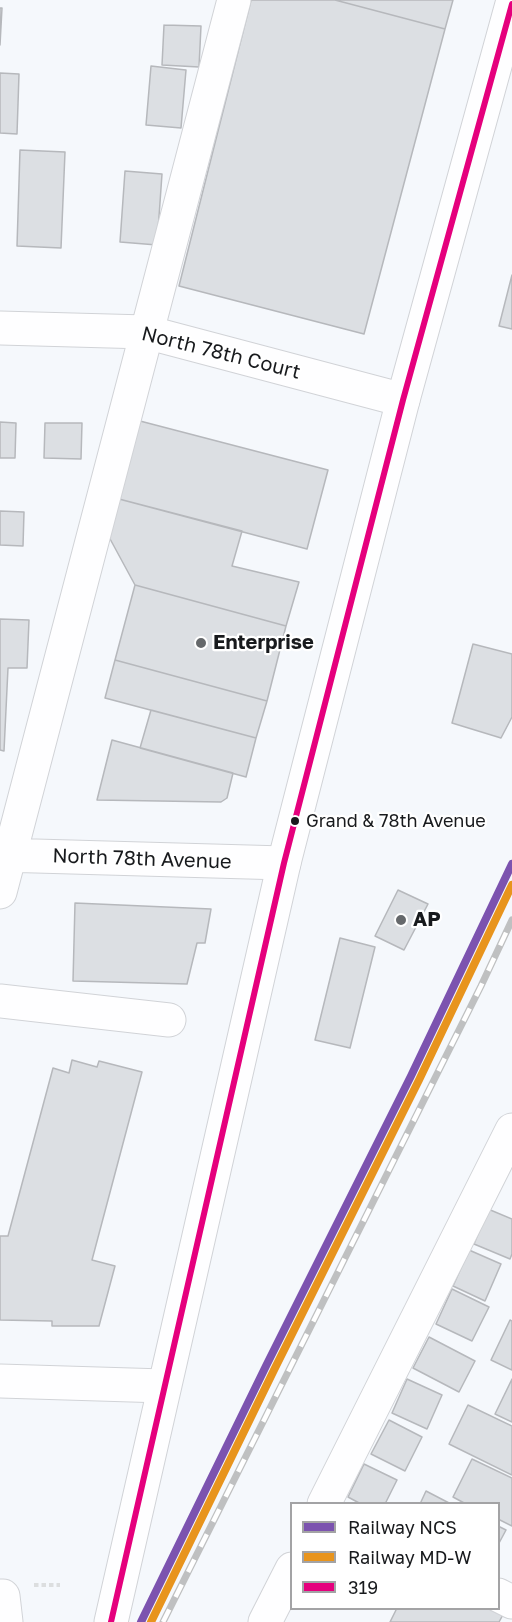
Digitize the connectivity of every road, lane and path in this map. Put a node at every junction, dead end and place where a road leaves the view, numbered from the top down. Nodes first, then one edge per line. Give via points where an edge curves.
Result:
1 (234, 0) edge
2 (512, 4) edge
3 (0, 328) edge
4 (147, 332) junction
5 (403, 400) junction
6 (5, 855) edge
7 (284, 863) junction
8 (0, 892) edge
9 (0, 1001) edge
10 (169, 1020) dead end
11 (512, 1130) edge
12 (0, 1381) edge
13 (164, 1386) junction
14 (325, 1502) edge
15 (290, 1571) edge
16 (111, 1622) edge
17 (265, 1622) edge

1 - 4 main road
2 - 5 main road
3 - 4 main road, North 78th Court
4 - 5 main road, North 78th Court
4 - 6 main road
5 - 7 main road
6 - 7 main road, North 78th Avenue
6 - 8 main road
7 - 13 main road
9 - 10 main road
11 - 14 main road
12 - 13 main road
13 - 16 main road
15 - 17 main road

